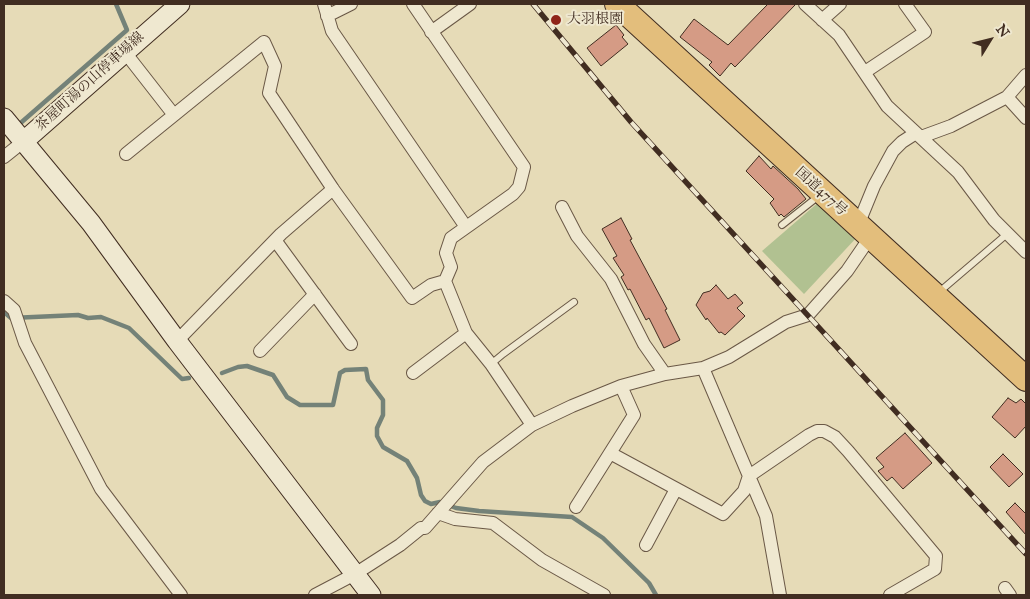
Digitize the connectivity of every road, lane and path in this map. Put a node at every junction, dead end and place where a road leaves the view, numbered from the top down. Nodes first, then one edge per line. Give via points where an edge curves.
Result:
1 (352, 4) edge
2 (412, 4) edge
3 (470, 4) edge
4 (617, 4) edge
5 (804, 4) edge
6 (840, 4) edge
7 (905, 4) edge
8 (171, 7) edge
9 (326, 10) edge
10 (822, 20) junction
11 (431, 32) junction
12 (124, 51) junction
13 (865, 72) junction
14 (1026, 75) edge
15 (1007, 97) junction
16 (174, 115) junction
17 (1026, 118) edge
18 (5, 120) edge
19 (918, 135) junction
20 (22, 139) junction
21 (126, 154) dead end
22 (4, 157) edge
23 (333, 189) junction
24 (823, 193) junction
25 (562, 207) dead end
26 (782, 225) dead end
27 (466, 227) junction
28 (865, 230) junction
29 (1008, 234) junction
30 (275, 240) junction
31 (1026, 252) edge
32 (445, 281) junction
33 (315, 294) junction
34 (936, 296) junction
35 (4, 301) edge
36 (574, 302) dead end
37 (466, 333) junction
38 (177, 341) junction
39 (351, 344) dead end
40 (260, 351) dead end
41 (491, 364) junction
42 (703, 368) junction
43 (413, 373) dead end
44 (665, 374) junction
45 (1026, 379) edge
46 (621, 386) junction
47 (532, 425) junction
48 (610, 453) junction
49 (749, 476) junction
50 (676, 489) junction
51 (576, 507) dead end
52 (440, 511) junction
53 (646, 545) dead end
54 (355, 574) junction
55 (181, 595) edge
56 (315, 595) edge
57 (371, 595) edge
58 (604, 595) edge
59 (780, 595) edge
60 (890, 595) edge

1 - 9 street
2 - 11 street
3 - 11 street
4 - 24 highway, 国道477号
5 - 10 street
6 - 10 street
7 - 13 street via 926,32
8 - 12 street, 茶屋町湯の山停車場線
9 - 27 street via 332,31
10 - 13 street via 839,35
11 - 27 street via 524,167 519,187 513,194
12 - 16 street
12 - 20 street, 茶屋町湯の山停車場線
13 - 19 street via 887,106
14 - 15 street
15 - 17 street
15 - 19 street via 951,126
16 - 21 street
16 - 23 street via 264,42 275,66 269,93
18 - 20 street, 茶屋町湯の山停車場線
19 - 28 street via 902,142 893,151 874,186
19 - 29 street via 958,172
20 - 22 street
20 - 38 street via 92,223
23 - 30 street
23 - 32 street via 412,298 431,285
24 - 26 lane
24 - 28 highway, 国道477号
25 - 44 street via 577,236 611,279 644,344
27 - 32 street via 451,238 446,253 450,267
28 - 34 highway, 国道477号
28 - 42 street via 847,271 808,315 786,322
29 - 31 street
29 - 34 lane
30 - 33 street
30 - 38 street
32 - 37 street
33 - 39 street
33 - 40 street
34 - 45 highway, 国道477号
35 - 55 street via 14,310 25,343 101,489
36 - 41 lane
37 - 41 street
37 - 43 street
38 - 54 street
41 - 47 street
42 - 44 street
42 - 49 street
44 - 46 street
46 - 47 street
46 - 48 street via 634,415
47 - 52 street via 483,462
48 - 50 street
48 - 51 street
49 - 50 street via 744,491 723,514
49 - 59 street via 766,516
49 - 60 street via 817,431 836,438 936,556 935,570
50 - 53 street
52 - 54 street via 425,528
52 - 58 street via 455,520 493,522 542,560
54 - 56 street
54 - 57 street

